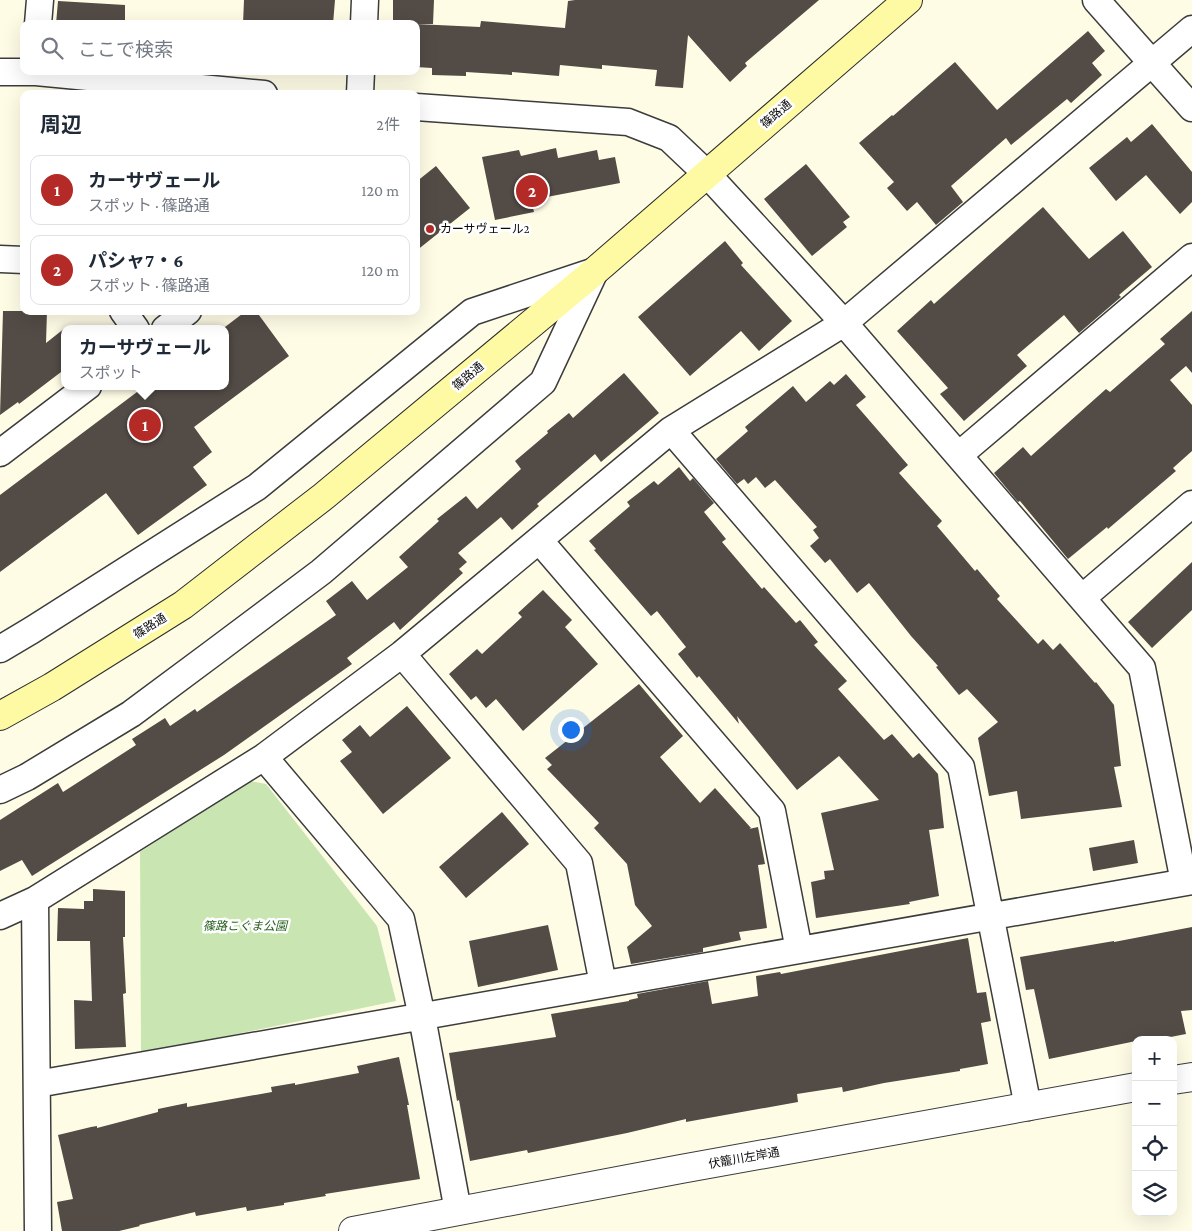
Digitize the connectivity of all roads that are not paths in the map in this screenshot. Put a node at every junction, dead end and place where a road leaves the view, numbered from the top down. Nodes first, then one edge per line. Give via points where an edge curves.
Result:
1 (40, 0) edge
2 (366, 0) edge
3 (908, 0) edge
4 (1096, 0) edge
5 (38, 20) edge
6 (364, 20) edge
7 (1192, 29) edge
8 (1153, 62) junction
9 (0, 72) edge
10 (20, 72) edge
11 (67, 75) edge
12 (361, 75) edge
13 (223, 90) edge
14 (360, 90) edge
15 (420, 107) edge
16 (1192, 108) edge
17 (707, 174) junction
18 (1192, 258) edge
19 (0, 259) edge
20 (20, 260) edge
21 (595, 271) junction
22 (183, 315) edge
23 (844, 323) junction
24 (169, 325) edge
25 (83, 390) edge
26 (671, 430) junction
27 (0, 453) edge
28 (959, 455) junction
29 (1192, 504) edge
30 (539, 540) junction
31 (1082, 598) junction
32 (0, 649) edge
33 (402, 654) junction
34 (0, 716) edge
35 (264, 756) junction
36 (0, 790) edge
37 (1188, 882) edge
38 (35, 900) junction
39 (0, 916) edge
40 (990, 916) junction
41 (799, 950) junction
42 (603, 984) junction
43 (422, 1017) junction
44 (1192, 1077) edge
45 (1177, 1079) edge
46 (37, 1084) junction
47 (1132, 1088) edge
48 (1028, 1107) junction
49 (458, 1211) junction
50 (38, 1231) edge
51 (353, 1231) edge

1 - 5 street
2 - 6 street
3 - 17 main road, 篠路通
4 - 8 street
7 - 8 street
8 - 16 street
8 - 23 street
9 - 10 street
11 - 13 street
12 - 14 street
15 - 17 street via 628,122 669,138
17 - 21 main road, 篠路通
17 - 23 street
18 - 28 street
19 - 20 street
21 - 32 street via 472,312 257,487
21 - 34 main road, 篠路通 via 324,496 183,605
21 - 36 street via 543,382 321,572 191,670 132,714
22 - 24 street
23 - 26 street
23 - 28 street
25 - 27 street
26 - 30 street
26 - 40 street via 961,767
28 - 31 street
29 - 31 street
30 - 33 street
30 - 41 street via 772,811
31 - 37 street via 1142,668
33 - 35 street
33 - 42 street via 579,862
35 - 38 street
35 - 43 street via 401,919
37 - 40 street
38 - 39 street
38 - 46 street
40 - 41 street
40 - 48 street
41 - 42 street
42 - 43 street
43 - 46 street
43 - 49 street
44 - 45 street
46 - 50 street
47 - 48 street, 伏籠川左岸通
48 - 49 street, 伏籠川左岸通
49 - 51 street, 伏籠川左岸通

